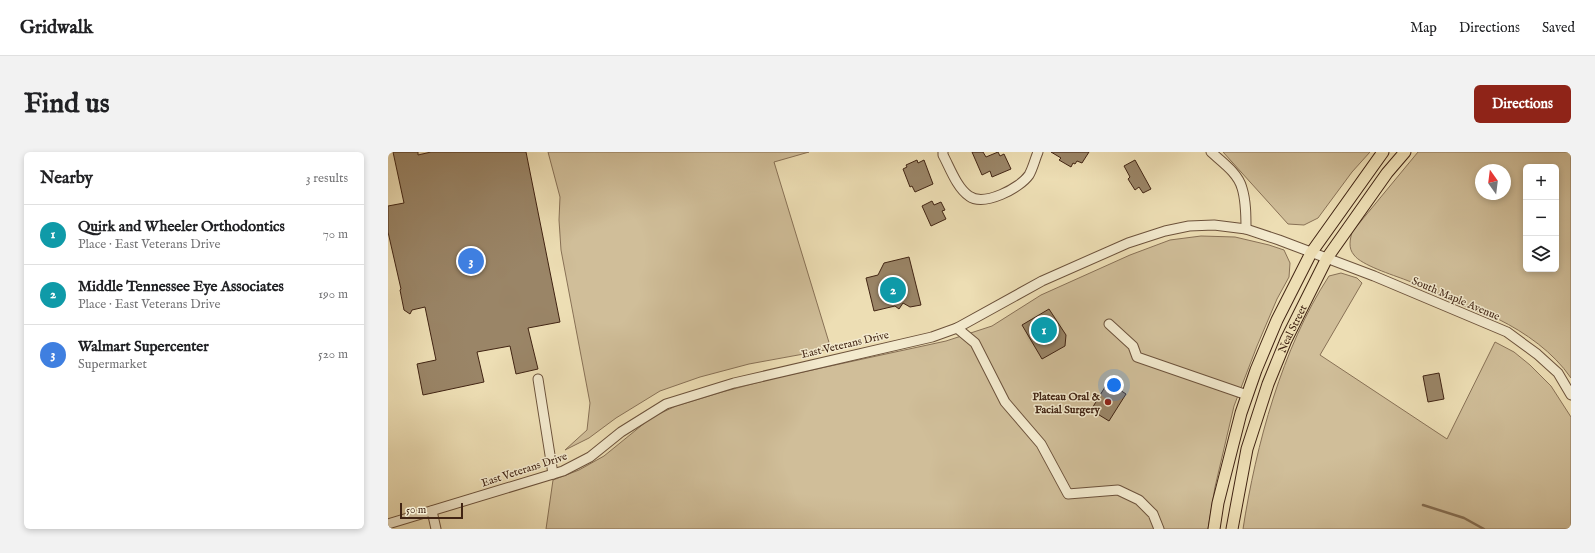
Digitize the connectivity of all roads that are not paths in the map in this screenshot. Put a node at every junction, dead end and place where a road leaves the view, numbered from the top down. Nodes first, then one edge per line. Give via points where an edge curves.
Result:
1 (943, 152) edge
2 (1038, 152) edge
3 (1211, 152) edge
4 (1383, 152) edge
5 (1405, 152) edge
6 (1246, 229) junction
7 (1311, 253) junction
8 (1326, 258) junction
9 (1109, 324) dead end
10 (957, 328) junction
11 (538, 379) dead end
12 (1571, 394) edge
13 (1247, 395) junction
14 (553, 474) junction
15 (432, 511) junction
16 (388, 524) edge
17 (436, 529) edge
18 (1159, 529) edge
19 (1214, 529) edge
20 (1232, 529) edge

1 - 2 street via 962,189 970,197 989,200 1016,187 1029,175
3 - 6 street via 1232,171 1242,186
4 - 7 main road, Neal Street
5 - 8 main road, Neal Street
6 - 7 street, East Veterans Drive
6 - 10 street, East Veterans Drive via 1214,225 1189,226 1128,243 1042,281
7 - 8 street, South Maple Avenue
7 - 13 main road, Neal Street via 1277,320
8 - 12 street, South Maple Avenue via 1507,332 1558,373
8 - 20 main road, Neal Street via 1286,340 1268,384 1247,449
9 - 13 street via 1133,346 1137,357
10 - 14 street, East Veterans Drive via 932,337 734,383 666,404 627,428 590,457
10 - 18 street via 974,343 1005,402 1041,444 1068,494 1118,490 1139,500 1153,514
11 - 14 street
13 - 19 main road, Neal Street via 1228,462
14 - 15 street, East Veterans Drive
15 - 16 street, East Veterans Drive
15 - 17 street

